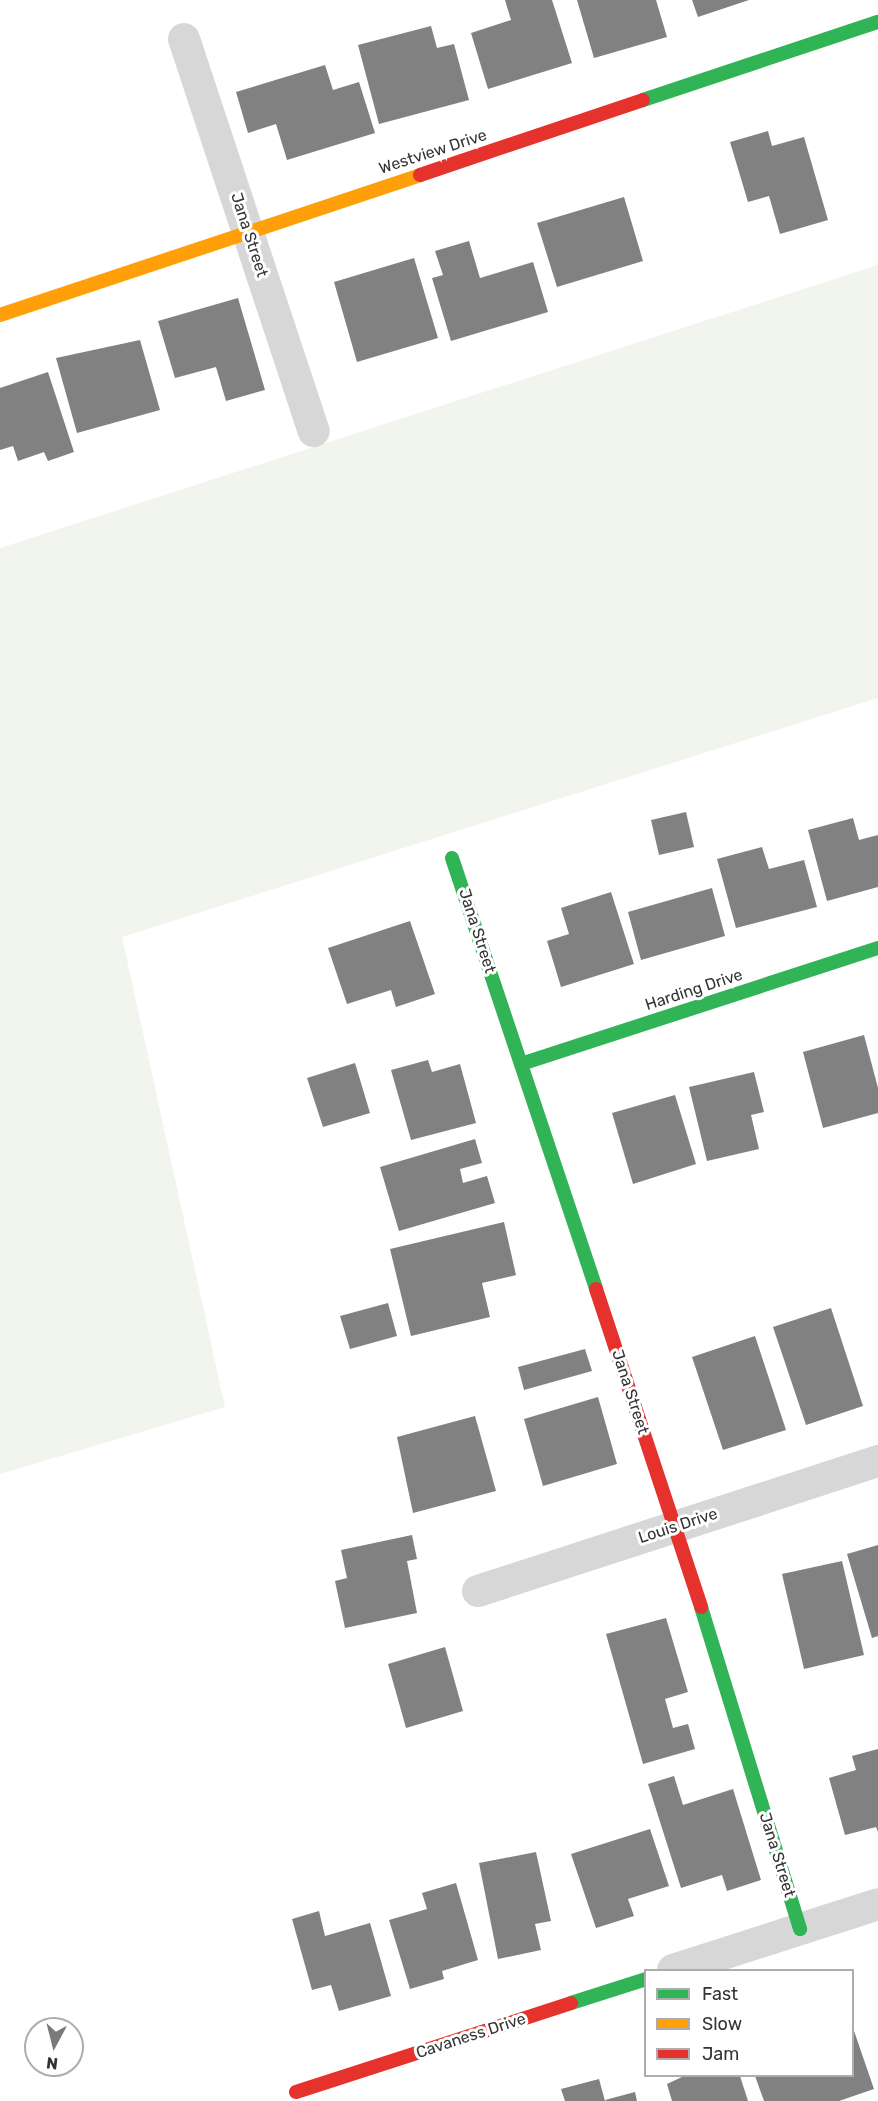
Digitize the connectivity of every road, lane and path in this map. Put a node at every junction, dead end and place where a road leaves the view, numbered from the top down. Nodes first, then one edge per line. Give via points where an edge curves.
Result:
1 (878, 22) edge
2 (184, 39) dead end
3 (248, 231) junction
4 (0, 315) edge
5 (314, 431) dead end
6 (452, 858) dead end
7 (878, 948) edge
8 (521, 1064) junction
9 (878, 1461) edge
10 (674, 1527) junction
11 (478, 1591) dead end
12 (878, 1904) edge
13 (800, 1929) junction
14 (679, 1969) edge
15 (644, 1979) edge
16 (296, 2092) dead end

1 - 3 street, Westview Drive
2 - 3 street, Jana Street
3 - 4 street, Westview Drive
3 - 5 street, Jana Street
6 - 8 street, Jana Street
7 - 8 street, Harding Drive
8 - 10 street, Jana Street
9 - 10 street, Louis Drive
10 - 11 street, Louis Drive
10 - 13 street, Jana Street
12 - 13 street
13 - 14 street
15 - 16 street, Cavaness Drive

